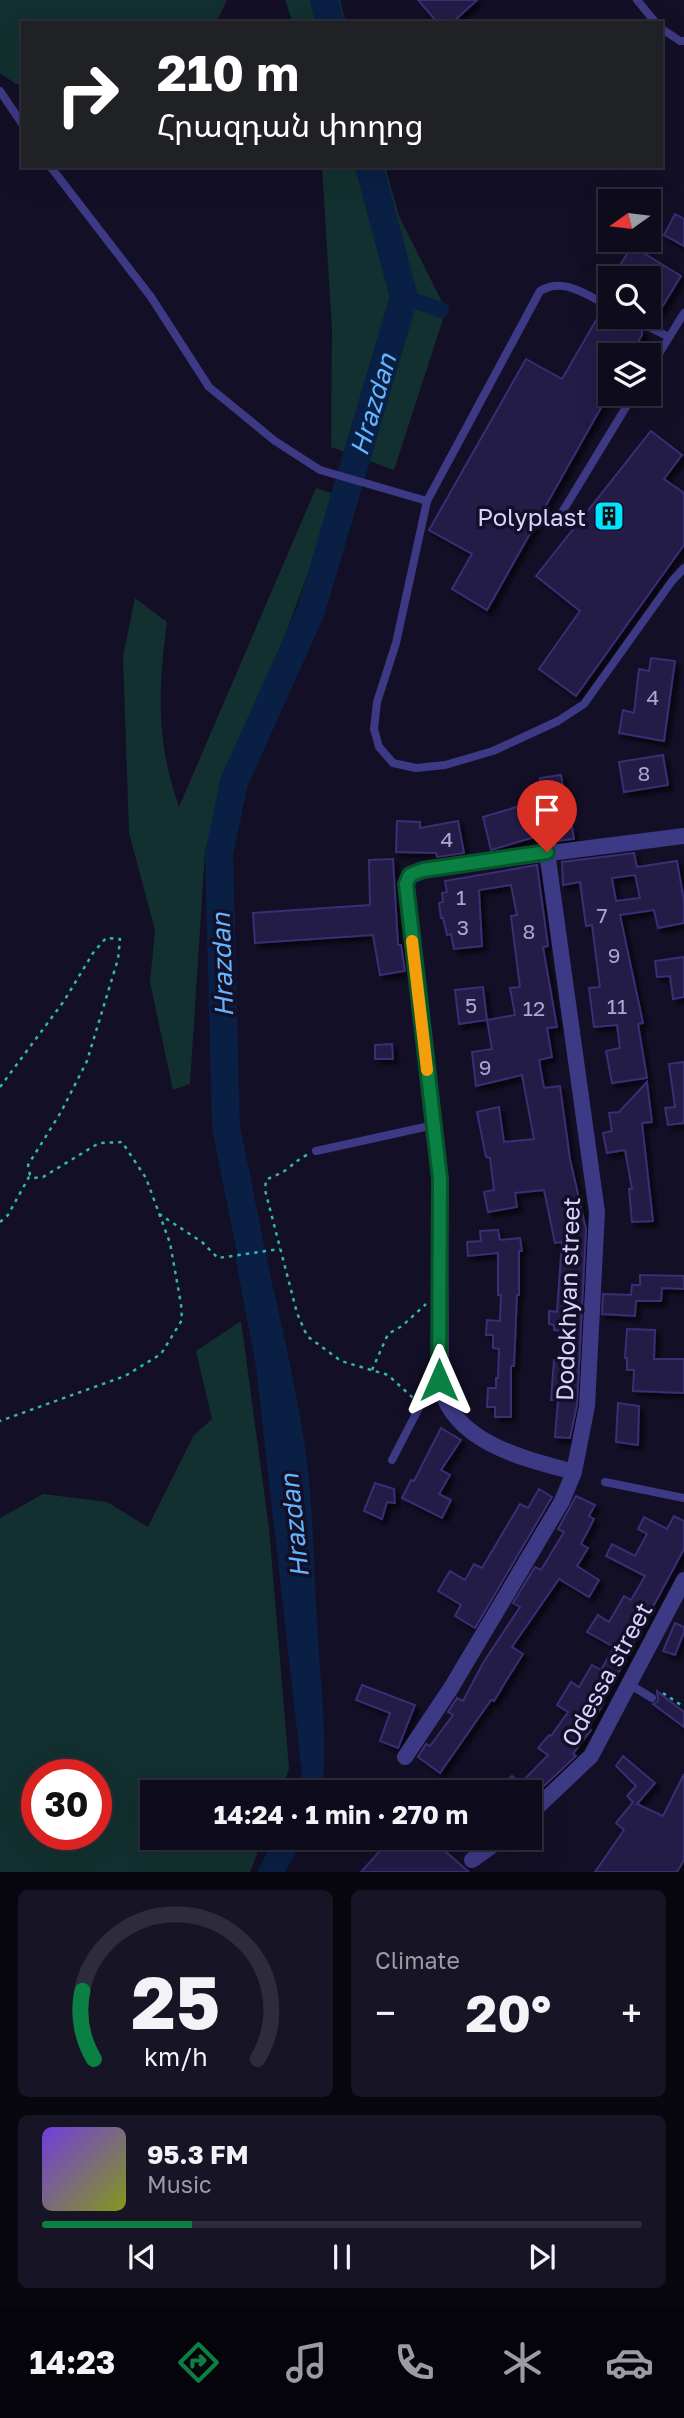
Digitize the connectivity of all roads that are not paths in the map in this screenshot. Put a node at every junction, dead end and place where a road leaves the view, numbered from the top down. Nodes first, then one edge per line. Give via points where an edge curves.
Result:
1 (637, 0) edge
2 (654, 21) edge
3 (663, 30) edge
4 (684, 41) edge
5 (0, 90) edge
6 (21, 122) edge
7 (52, 168) edge
8 (598, 301) edge
9 (684, 313) edge
10 (653, 329) edge
11 (669, 337) junction
12 (661, 350) edge
13 (627, 406) edge
14 (426, 501) junction
15 (561, 514) dead end
16 (684, 568) edge
17 (684, 836) edge
18 (547, 852) junction
19 (434, 1125) junction
20 (316, 1151) road end
21 (441, 1389) junction
22 (392, 1460) dead end
23 (576, 1478) junction
24 (605, 1482) dead end
25 (684, 1498) edge
26 (684, 1580) edge
27 (629, 1684) junction
28 (652, 1698) dead end
29 (614, 1712) junction
30 (405, 1756) dead end
31 (600, 1756) dead end
32 (542, 1803) edge
33 (484, 1850) edge
34 (472, 1860) dead end

1 - 2 lane
3 - 4 lane
5 - 6 lane
7 - 14 lane via 151,297 209,387 275,441 320,470
8 - 14 lane via 568,286 549,285 540,291
9 - 11 lane
10 - 11 lane
11 - 12 lane
13 - 15 lane
14 - 16 lane via 396,643 377,702 374,729 379,747 393,763 416,768 445,765 493,751 584,704
17 - 18 street
18 - 19 street via 423,870 410,875 406,884
18 - 23 street, Dodokhyan street via 597,1212 587,1406
19 - 20 lane
19 - 21 street via 440,1179
21 - 22 lane via 421,1404
21 - 23 street via 449,1408 486,1441
23 - 30 street, Dodokhyan street via 451,1688
24 - 25 lane
26 - 27 street, Odessa street
27 - 28 lane
27 - 29 street, Odessa street
29 - 31 lane via 615,1721
29 - 32 street, Odessa street via 591,1756
33 - 34 street

